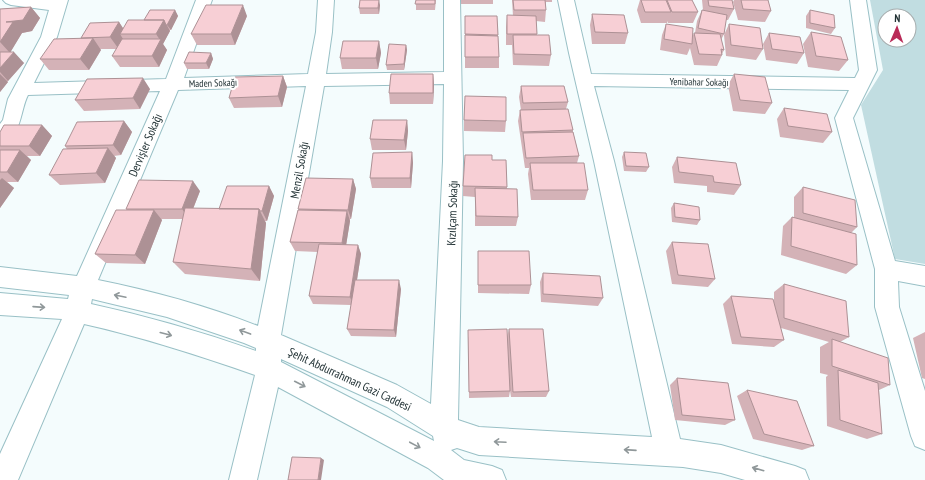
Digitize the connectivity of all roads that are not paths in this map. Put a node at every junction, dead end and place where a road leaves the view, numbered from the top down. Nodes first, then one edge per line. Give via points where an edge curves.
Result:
1 (11, 0) edge
2 (204, 0) edge
3 (326, 0) edge
4 (452, 0) edge
5 (566, 0) edge
6 (858, 0) edge
7 (59, 3) edge
8 (453, 78) junction
9 (316, 80) junction
10 (584, 80) junction
11 (171, 84) junction
12 (862, 84) junction
13 (22, 89) junction
14 (6, 120) edge
15 (0, 138) edge
16 (886, 269) junction
17 (925, 276) edge
18 (0, 277) edge
19 (80, 300) junction
20 (0, 304) edge
21 (268, 340) junction
22 (269, 369) junction
23 (444, 426) junction
24 (925, 436) edge
25 (669, 452) junction
26 (458, 477) edge
27 (3, 480) edge
28 (243, 480) edge
29 (492, 480) edge
30 (795, 480) edge

1 - 7 street
2 - 11 street, Dervişler Sokağı
3 - 9 street, Menzil Sokağı
4 - 8 street, Kızılçam Sokağı
5 - 10 street
6 - 12 street via 868,70
7 - 13 street via 49,37
8 - 9 street, Maden Sokağı
8 - 23 street, Kızılçam Sokağı via 453,161
9 - 11 street, Maden Sokağı
9 - 21 street, Menzil Sokağı
10 - 12 street, Yenibahar Sokağı
10 - 25 street
11 - 13 street, Maden Sokağı
11 - 19 street, Dervişler Sokağı
12 - 16 street via 844,118
13 - 14 street
14 - 15 street
16 - 17 street
16 - 24 street via 887,307
18 - 19 street, Şehit Abdurrahman Gazi Caddesi via 33,279
20 -> 19 street, Şehit Abdurrahman Gazi Caddesi via 61,308
21 -> 19 street, Şehit Abdurrahman Gazi Caddesi via 194,314 140,300
19 -> 22 street, Şehit Abdurrahman Gazi Caddesi
19 - 27 street, Dervişler Sokağı
21 - 22 street, Menzil Sokağı
21 - 23 street, Şehit Abdurrahman Gazi Caddesi via 397,399
22 -> 26 street, Şehit Abdurrahman Gazi Caddesi via 438,458
22 - 28 street, Menzil Sokağı
25 -> 23 street, Şehit Abdurrahman Gazi Caddesi via 479,441
23 - 26 street, Kızılçam Sokağı
30 -> 25 street, Şehit Abdurrahman Gazi Caddesi via 721,459
26 - 29 street, Şehit Abdurrahman Gazi Caddesi

